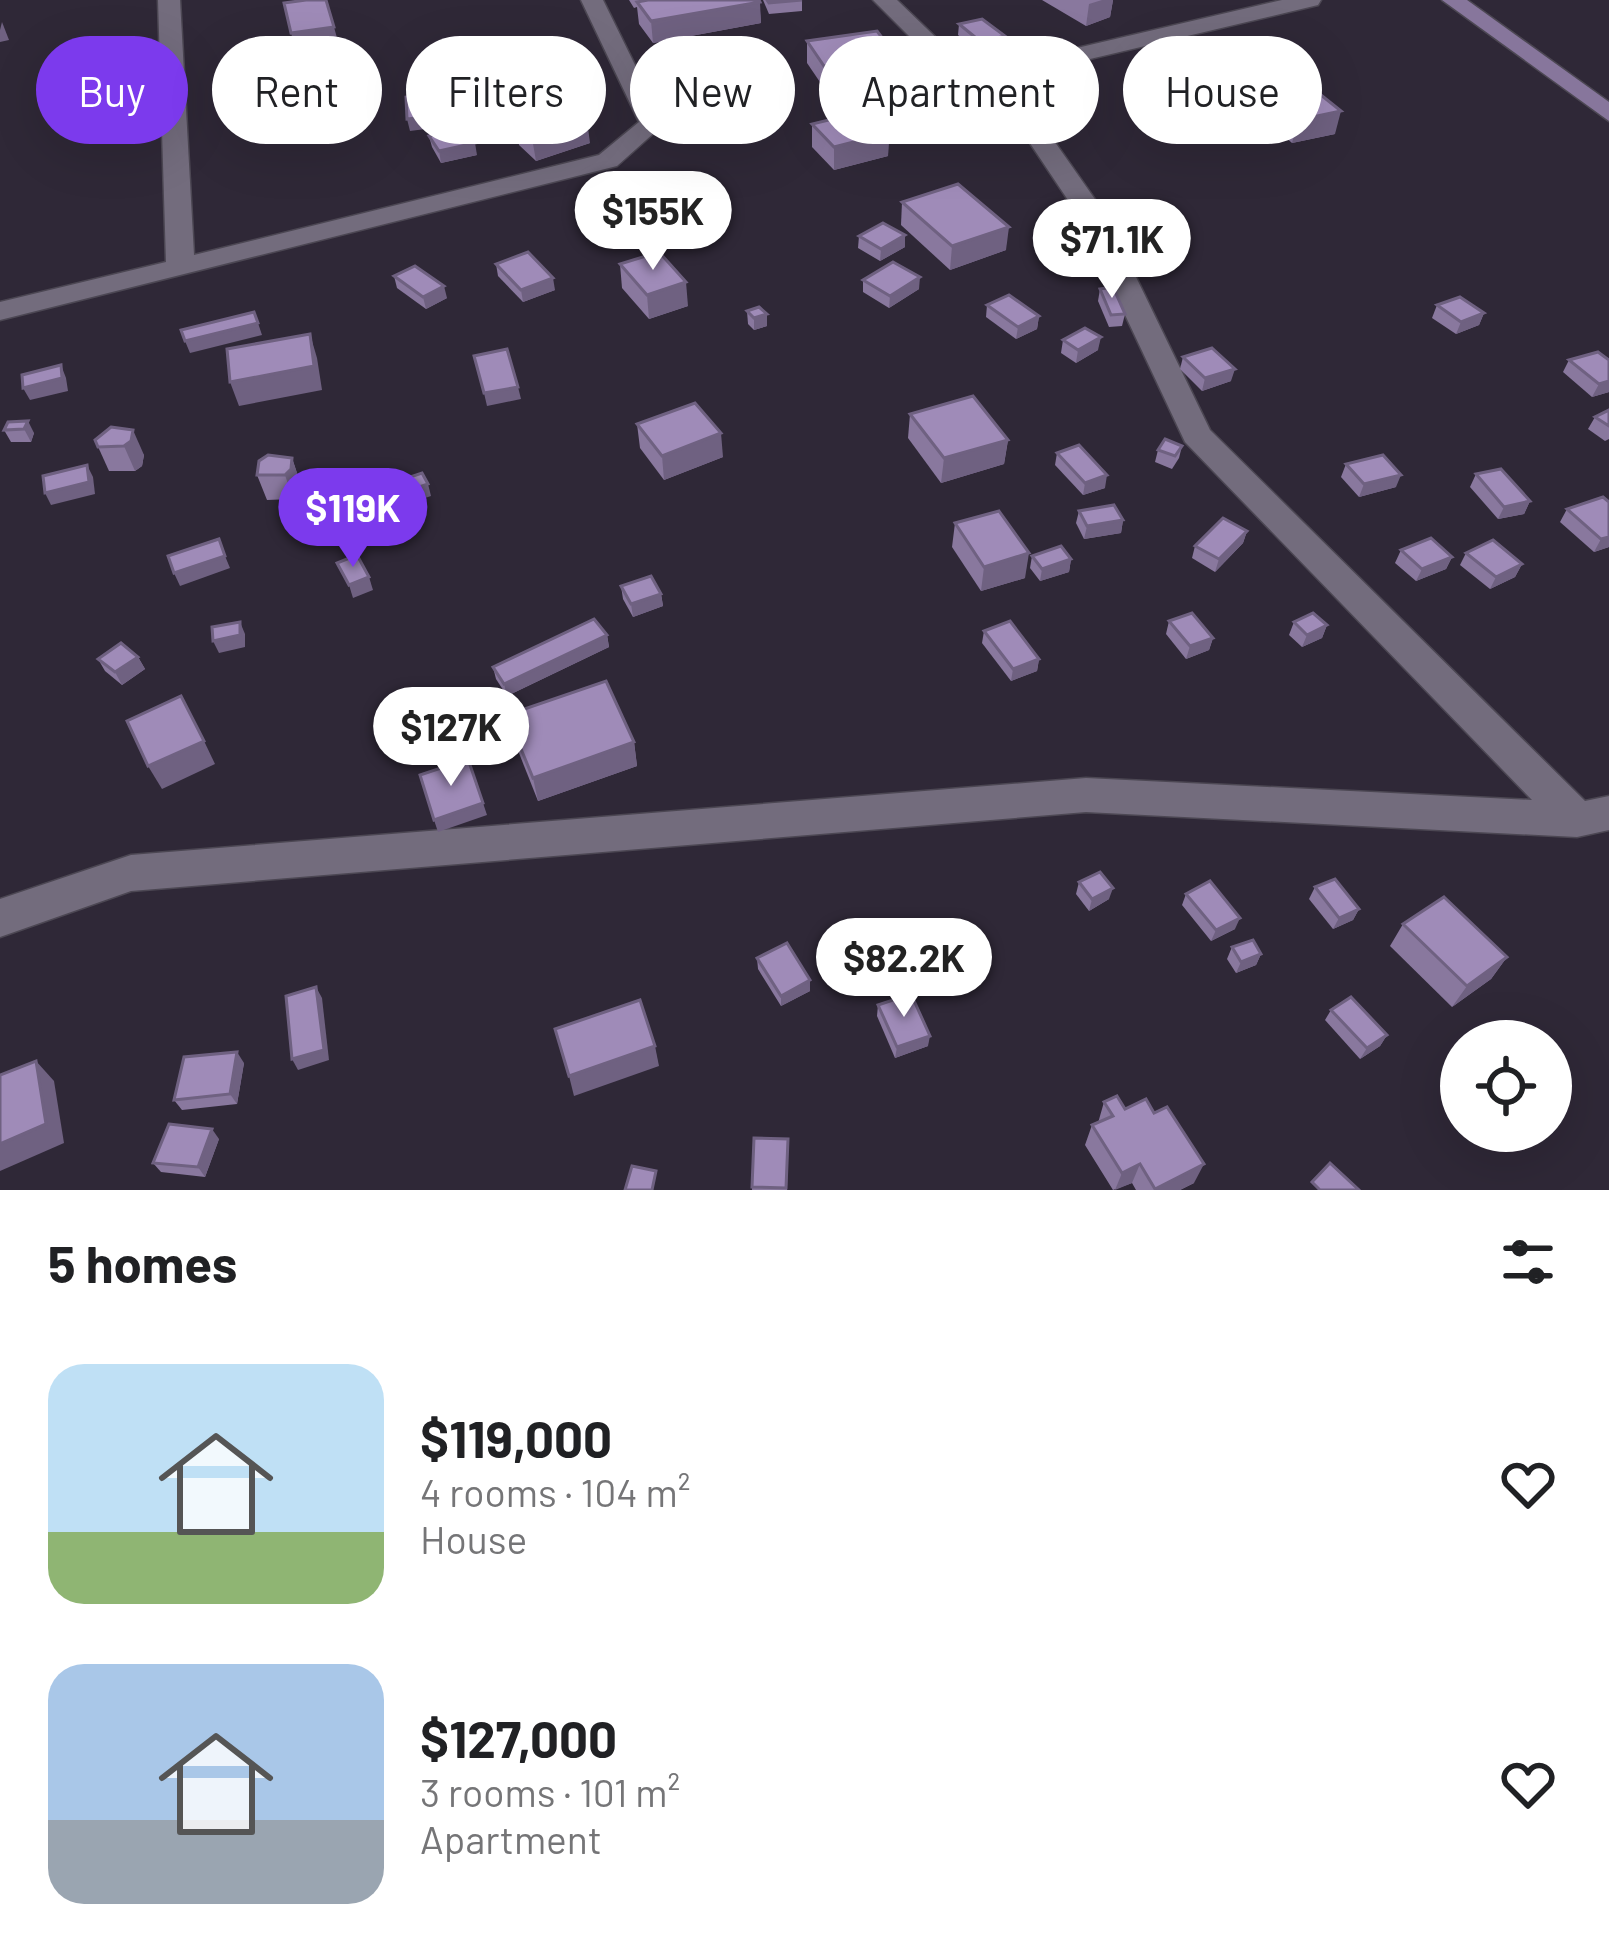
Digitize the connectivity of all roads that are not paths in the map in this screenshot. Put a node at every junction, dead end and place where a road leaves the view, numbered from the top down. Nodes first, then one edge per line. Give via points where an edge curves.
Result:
1 (169, 0) edge
2 (592, 0) edge
3 (884, 0) edge
4 (1310, 0) edge
5 (1453, 0) edge
6 (921, 36) edge
7 (1099, 50) edge
8 (1609, 114) edge
9 (1043, 144) edge
10 (180, 266) junction
11 (0, 311) edge
12 (1593, 817) edge
13 (0, 919) edge

1 - 10 street
2 - 10 street via 652,124 608,161
3 - 6 street
4 - 7 street
5 - 8 main road
9 - 12 street via 1092,215 1196,435
10 - 11 street
12 - 13 street via 1086,795 131,873

